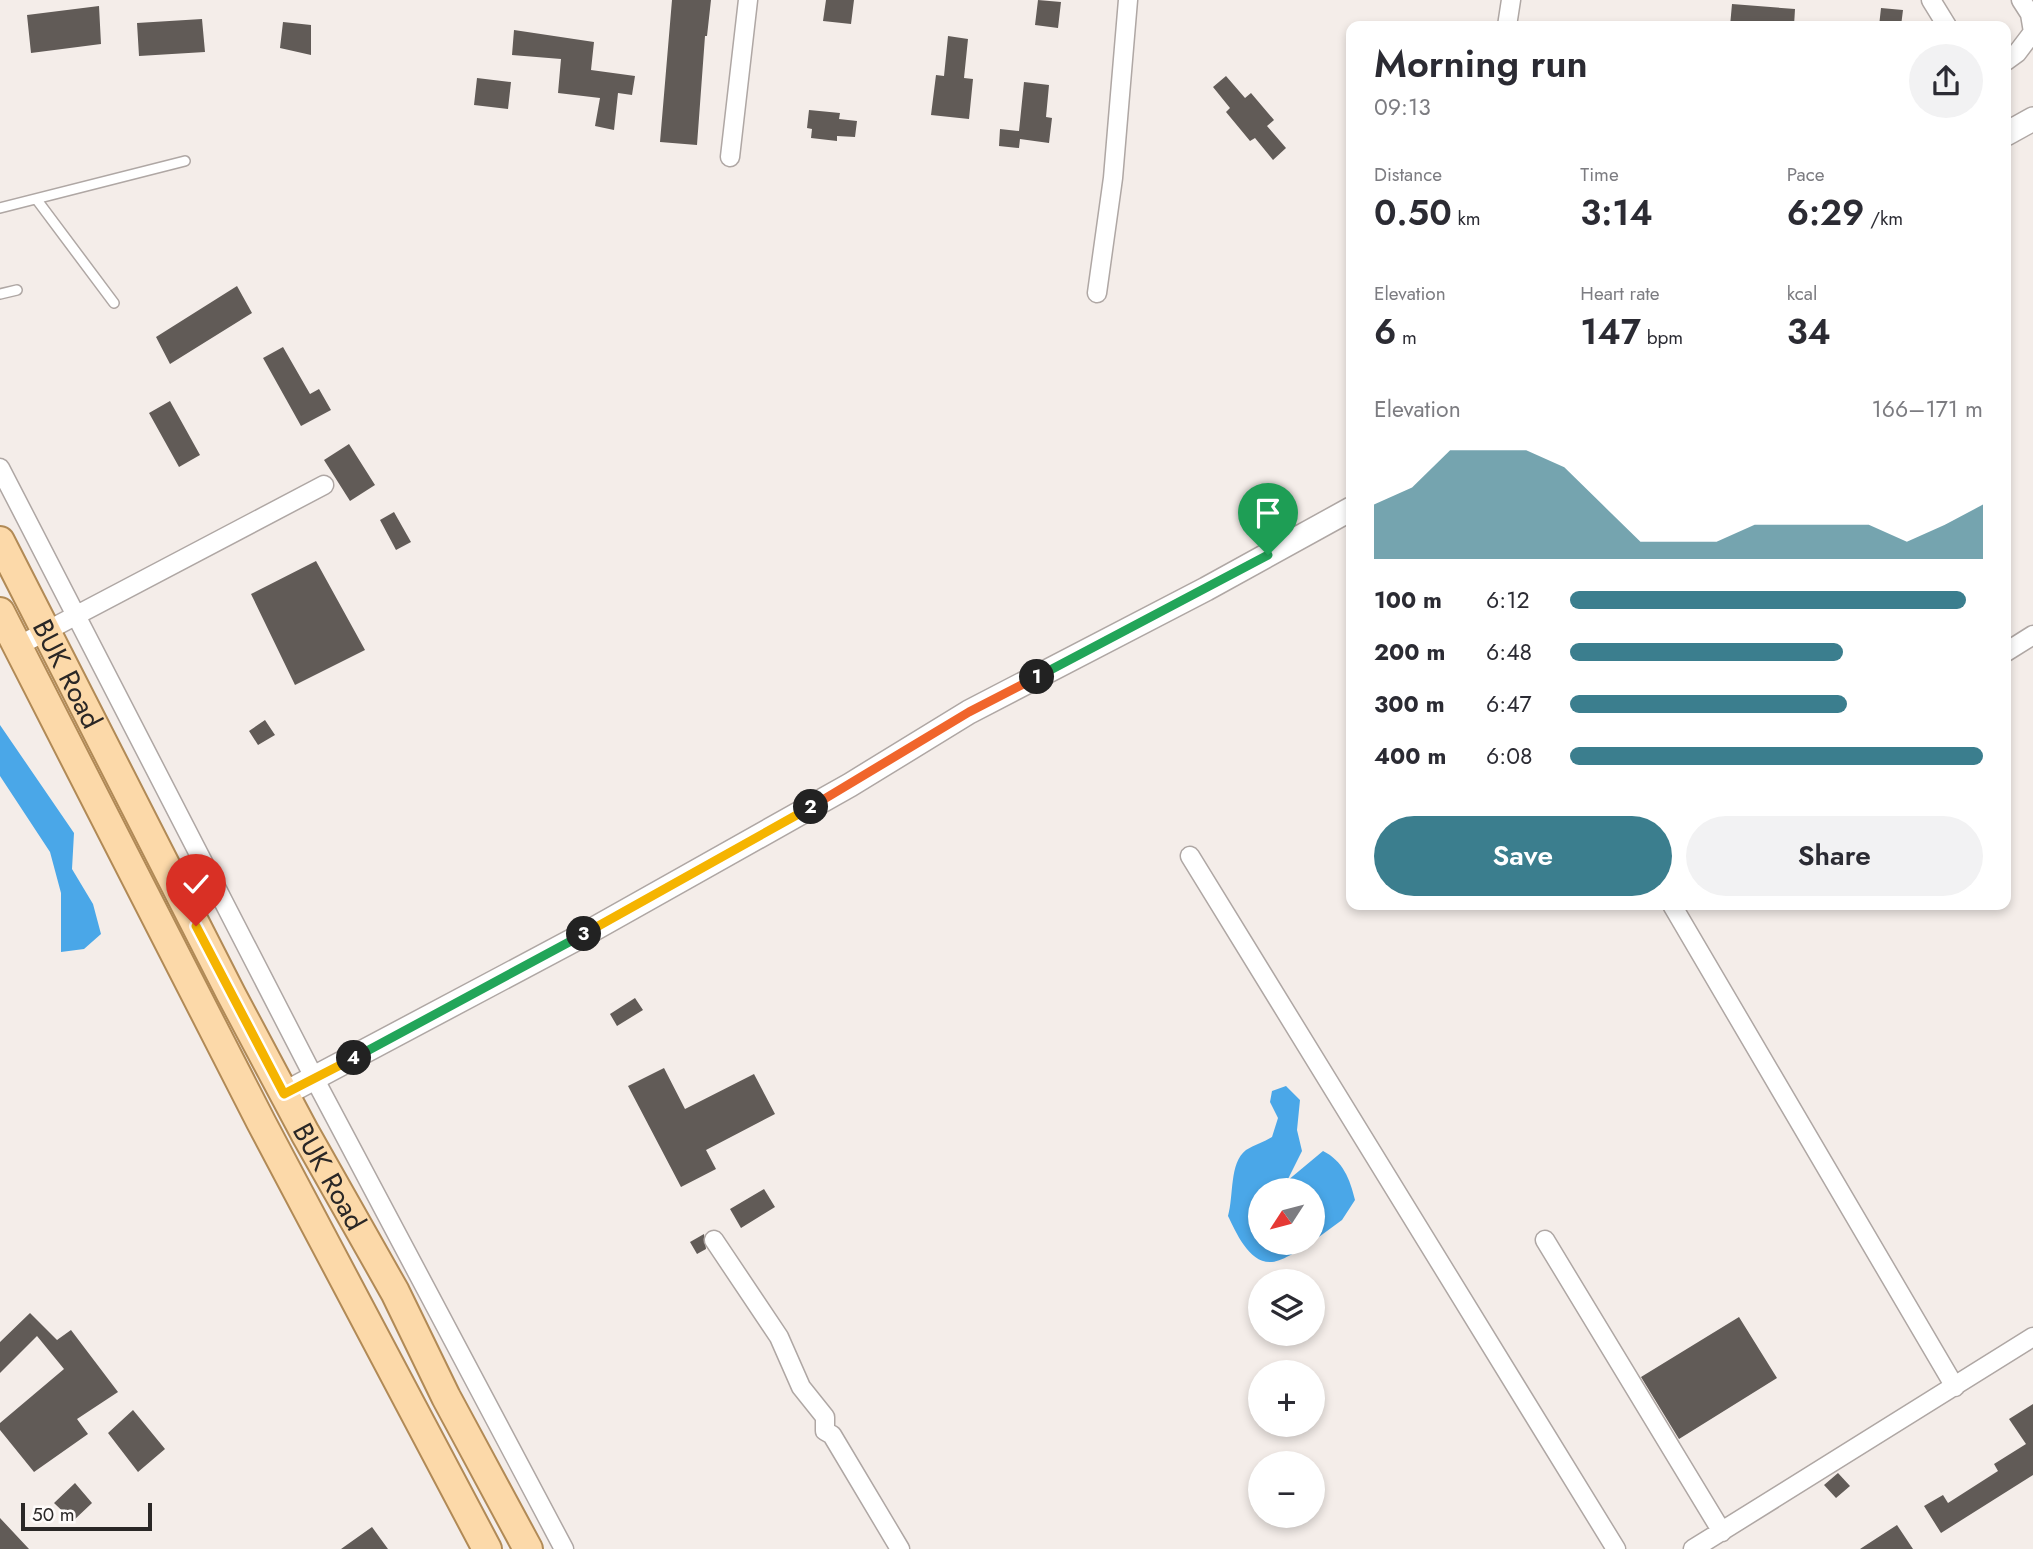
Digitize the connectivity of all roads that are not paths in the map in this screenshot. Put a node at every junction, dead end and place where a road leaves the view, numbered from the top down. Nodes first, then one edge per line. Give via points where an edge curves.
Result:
1 (748, 0) edge
2 (1128, 0) edge
3 (1510, 0) edge
4 (1931, 0) edge
5 (2021, 0) edge
6 (1508, 21) edge
7 (1944, 21) edge
8 (2011, 58) edge
9 (2033, 119) edge
10 (2011, 131) edge
11 (730, 157) dead end
12 (185, 161) dead end
13 (37, 200) junction
14 (0, 208) edge
15 (17, 290) dead end
16 (1097, 293) dead end
17 (0, 294) edge
18 (114, 303) dead end
19 (0, 468) edge
20 (324, 485) dead end
21 (1346, 512) edge
22 (0, 541) edge
23 (0, 612) edge
24 (75, 617) junction
25 (44, 630) junction
26 (2033, 635) edge
27 (18, 646) junction
28 (2011, 649) edge
29 (1190, 856) dead end
30 (1675, 910) edge
31 (319, 1085) junction
32 (287, 1098) junction
33 (714, 1240) dead end
34 (1545, 1240) dead end
35 (2033, 1338) edge
36 (1955, 1387) junction
37 (1722, 1532) junction
38 (487, 1549) edge
39 (528, 1549) edge
40 (564, 1549) edge
41 (900, 1549) edge
42 (1616, 1549) edge
43 (1693, 1549) edge

1 - 11 street
2 - 16 street
3 - 6 street
4 - 7 street
5 - 8 street via 2033,32
9 - 10 street
12 - 13 lane
13 - 14 lane
13 - 18 lane
15 - 17 lane
19 - 24 street
20 - 24 street
21 - 31 street via 969,712 850,785
22 - 25 main road, BUK Road
23 - 27 main road, BUK Road
24 - 25 street
24 - 31 street
25 - 27 street
25 - 32 main road, BUK Road
26 - 28 street
27 - 38 main road, BUK Road via 261,1122
29 - 42 street
30 - 36 street
31 - 32 street
31 - 40 street
32 - 39 main road, BUK Road via 395,1292
33 - 41 street via 779,1337 801,1387 825,1417 824,1431 832,1435
34 - 37 street
35 - 36 street
36 - 37 street
37 - 43 street

